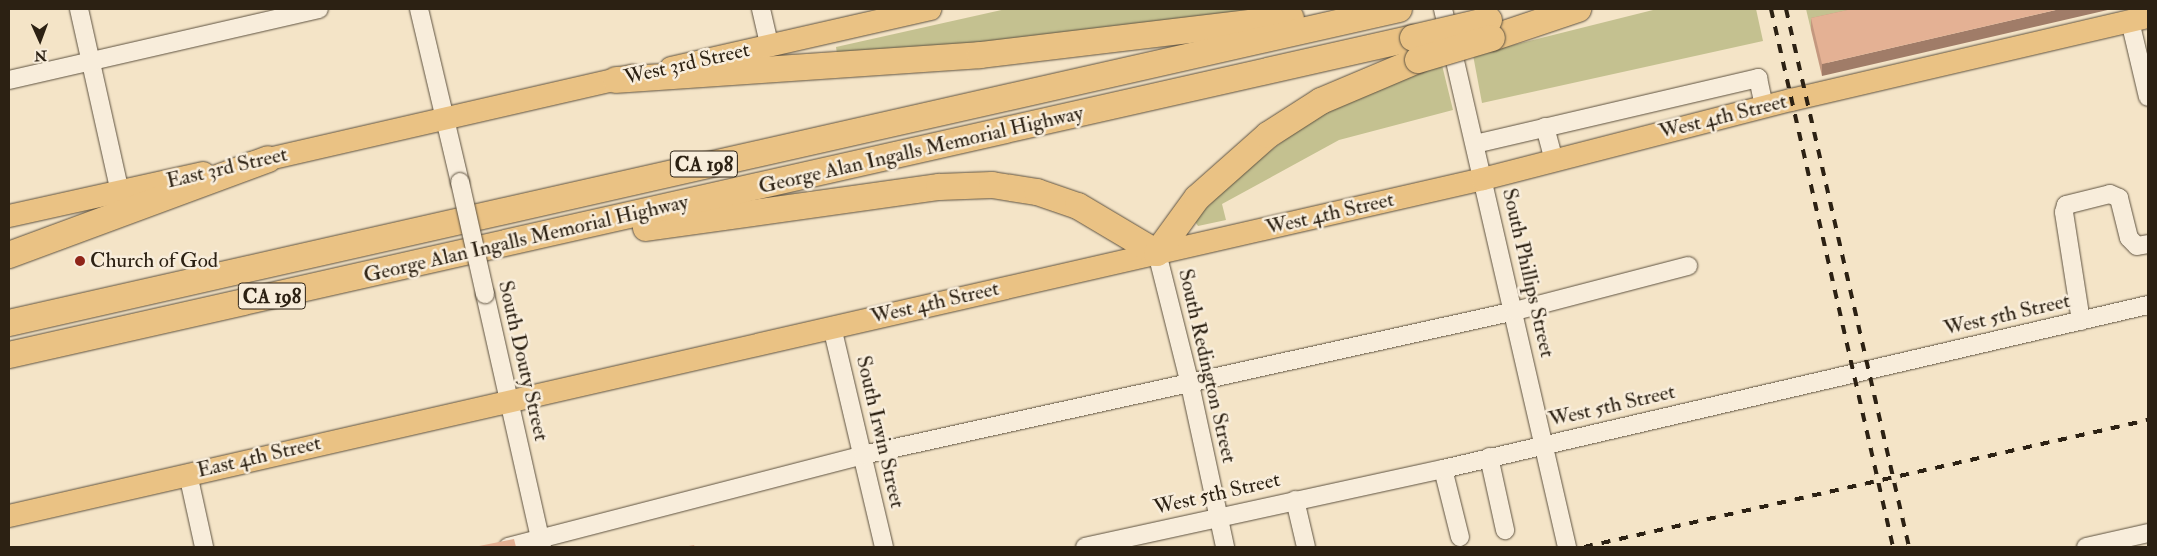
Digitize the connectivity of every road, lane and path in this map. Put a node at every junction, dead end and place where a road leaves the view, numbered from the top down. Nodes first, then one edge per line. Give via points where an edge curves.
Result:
1 (79, 9) edge
2 (319, 9) edge
3 (419, 9) edge
4 (761, 9) edge
5 (930, 9) edge
6 (1394, 9) edge
7 (1399, 9) edge
8 (1443, 9) edge
9 (1540, 9) edge
10 (1578, 9) edge
11 (2139, 19) edge
12 (1490, 29) junction
13 (769, 45) junction
14 (1416, 49) junction
15 (92, 62) junction
16 (9, 80) edge
17 (616, 80) junction
18 (2148, 97) edge
19 (1764, 107) junction
20 (444, 119) junction
21 (1545, 127) junction
22 (1475, 144) junction
23 (268, 159) junction
24 (1554, 161) junction
25 (1483, 179) junction
26 (120, 192) junction
27 (9, 216) edge
28 (536, 237) junction
29 (2148, 244) edge
30 (1157, 253) junction
31 (9, 256) edge
32 (1688, 266) dead end
33 (2148, 305) edge
34 (1515, 311) junction
35 (2081, 321) junction
36 (9, 323) edge
37 (832, 327) junction
38 (9, 355) edge
39 (1189, 380) junction
40 (509, 400) junction
41 (1544, 444) junction
42 (863, 454) junction
43 (1489, 457) junction
44 (1443, 469) junction
45 (188, 474) junction
46 (1295, 500) junction
47 (9, 516) edge
48 (1218, 517) junction
49 (1505, 530) dead end
50 (2148, 533) edge
51 (1460, 537) dead end
52 (542, 544) edge
53 (204, 547) edge
54 (508, 547) edge
55 (884, 547) edge
56 (1088, 547) edge
57 (1225, 547) edge
58 (1306, 547) edge
59 (1567, 547) edge
60 (2086, 547) edge

1 - 15 street
2 - 15 street
3 - 20 street, South Douty Street
4 - 13 street
5 - 13 main road, West 3rd Street
6 - 17 highway via 1324,14 980,55
7 - 36 highway, George Alan Ingalls Memorial Highway / CA 198
8 - 22 street, South Phillips Street
9 - 12 highway, George Alan Ingalls Memorial Highway / CA 198
10 - 12 highway
11 - 18 street
11 - 19 main road, West 4th Street
12 - 14 highway, George Alan Ingalls Memorial Highway / CA 198, bridge
13 - 17 main road, West 3rd Street
14 - 28 highway, George Alan Ingalls Memorial Highway / CA 198
14 - 30 highway via 1321,101 1268,135 1196,198
15 - 16 street
15 - 26 street
17 - 20 main road, West 3rd Street
19 - 21 street via 1758,78
19 - 24 main road, West 4th Street
20 - 23 main road, East 3rd Street
20 - 40 street, South Douty Street, bridge
21 - 22 street
21 - 24 street
22 - 25 street, South Phillips Street
23 - 26 main road, East 3rd Street
23 - 31 highway
24 - 25 main road, West 4th Street
25 - 30 main road, West 4th Street
25 - 34 street, South Phillips Street
26 - 27 main road, East 3rd Street
28 - 30 highway via 626,230 939,187 983,185 1023,189 1063,200 1099,217
28 - 38 highway, George Alan Ingalls Memorial Highway / CA 198
29 - 35 street via 2137,246 2129,238 2119,198 2110,194 2066,204 2064,212
30 - 37 main road, West 4th Street
30 - 39 street, South Redington Street
32 - 34 street
33 - 35 street, West 5th Street
34 - 39 street
34 - 41 street, South Phillips Street
35 - 41 street, West 5th Street
37 - 40 main road, West 4th Street
37 - 42 street, South Irwin Street
39 - 42 street
39 - 48 street, South Redington Street
40 - 45 main road, East 4th Street
40 - 52 street, South Douty Street
41 - 43 street, West 5th Street
41 - 59 street, South Phillips Street
42 - 52 street
42 - 55 street, South Irwin Street
43 - 44 street, West 5th Street
43 - 49 street
44 - 46 street, West 5th Street
44 - 51 street
45 - 47 main road, East 4th Street
45 - 53 street
46 - 48 street, West 5th Street
46 - 58 street
48 - 56 street, West 5th Street
48 - 57 street, South Redington Street
50 - 60 street
52 - 54 street

